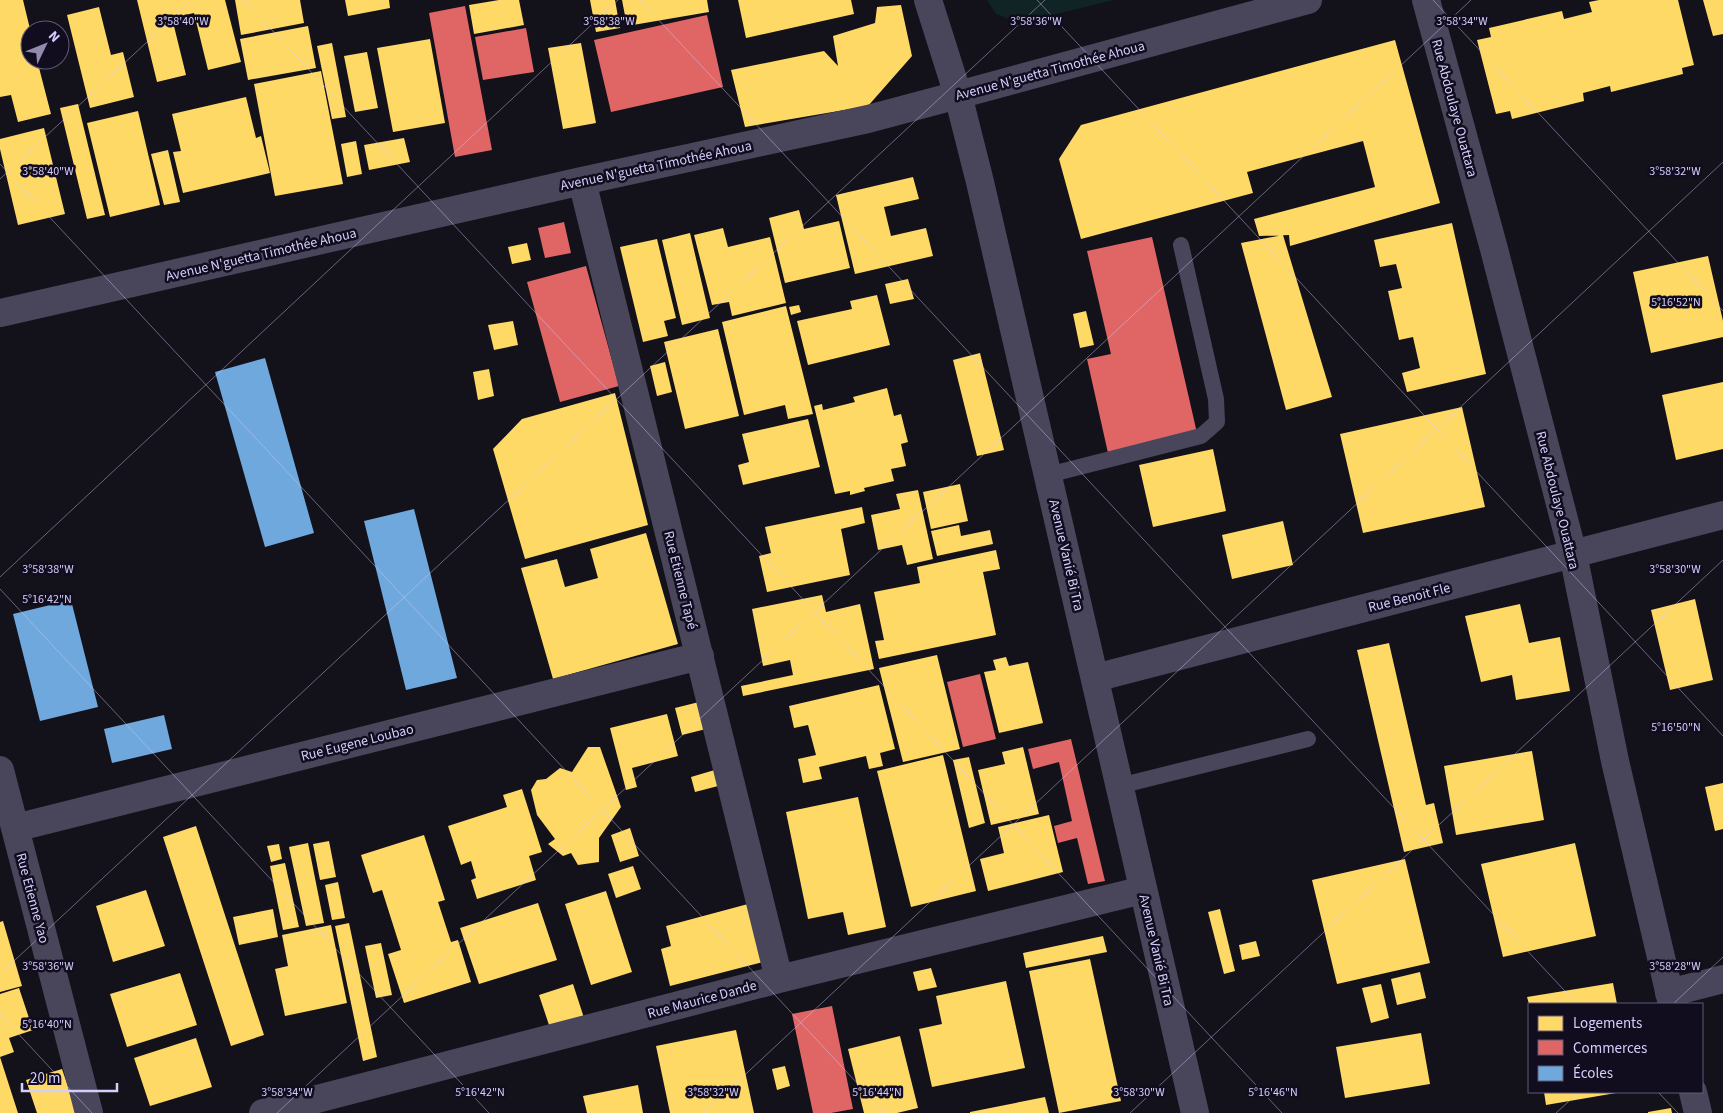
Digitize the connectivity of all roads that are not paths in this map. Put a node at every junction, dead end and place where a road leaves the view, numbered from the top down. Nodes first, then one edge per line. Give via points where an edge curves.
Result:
1 (928, 0) edge
2 (1308, 0) edge
3 (1426, 0) edge
4 (958, 95) junction
5 (582, 181) junction
6 (1181, 245) dead end
7 (0, 313) edge
8 (1048, 475) junction
9 (1723, 515) edge
10 (1573, 554) junction
11 (700, 656) junction
12 (1095, 678) junction
13 (1308, 738) dead end
14 (0, 770) edge
15 (1119, 786) junction
16 (15, 828) junction
17 (1143, 890) junction
18 (779, 979) junction
19 (1723, 979) edge
20 (1671, 999) edge
21 (1693, 1093) edge
22 (89, 1113) edge
23 (263, 1113) edge
24 (1195, 1113) edge
25 (1698, 1113) edge

1 - 4 street, Avenue Vanié Bi Tra
2 - 4 street, Avenue N'guetta Timothée Ahoua
3 - 10 street, Rue Abdoulaye Ouattara
4 - 5 street, Avenue N'guetta Timothée Ahoua via 868,119
4 - 8 street, Avenue Vanié Bi Tra
5 - 7 street, Avenue N'guetta Timothée Ahoua
5 - 11 street, Rue Etienne Tapé
6 - 8 lane via 1216,400 1217,422 1201,436
8 - 12 street, Avenue Vanié Bi Tra
9 - 10 street, Rue Benoit Fle
10 - 12 street, Rue Benoit Fle
10 - 20 street, Rue Abdoulaye Ouattara via 1616,761
11 - 16 street, Rue Eugene Loubao
11 - 18 street, Rue Etienne Tapé
12 - 15 street, Avenue Vanié Bi Tra
13 - 15 lane
14 - 16 street, Rue Etienne Yao
15 - 17 street, Avenue Vanié Bi Tra
16 - 22 street, Rue Etienne Yao
17 - 18 street, Rue Maurice Dande
17 - 24 street, Avenue Vanié Bi Tra
18 - 23 street, Rue Maurice Dande
19 - 20 street
21 - 25 street

